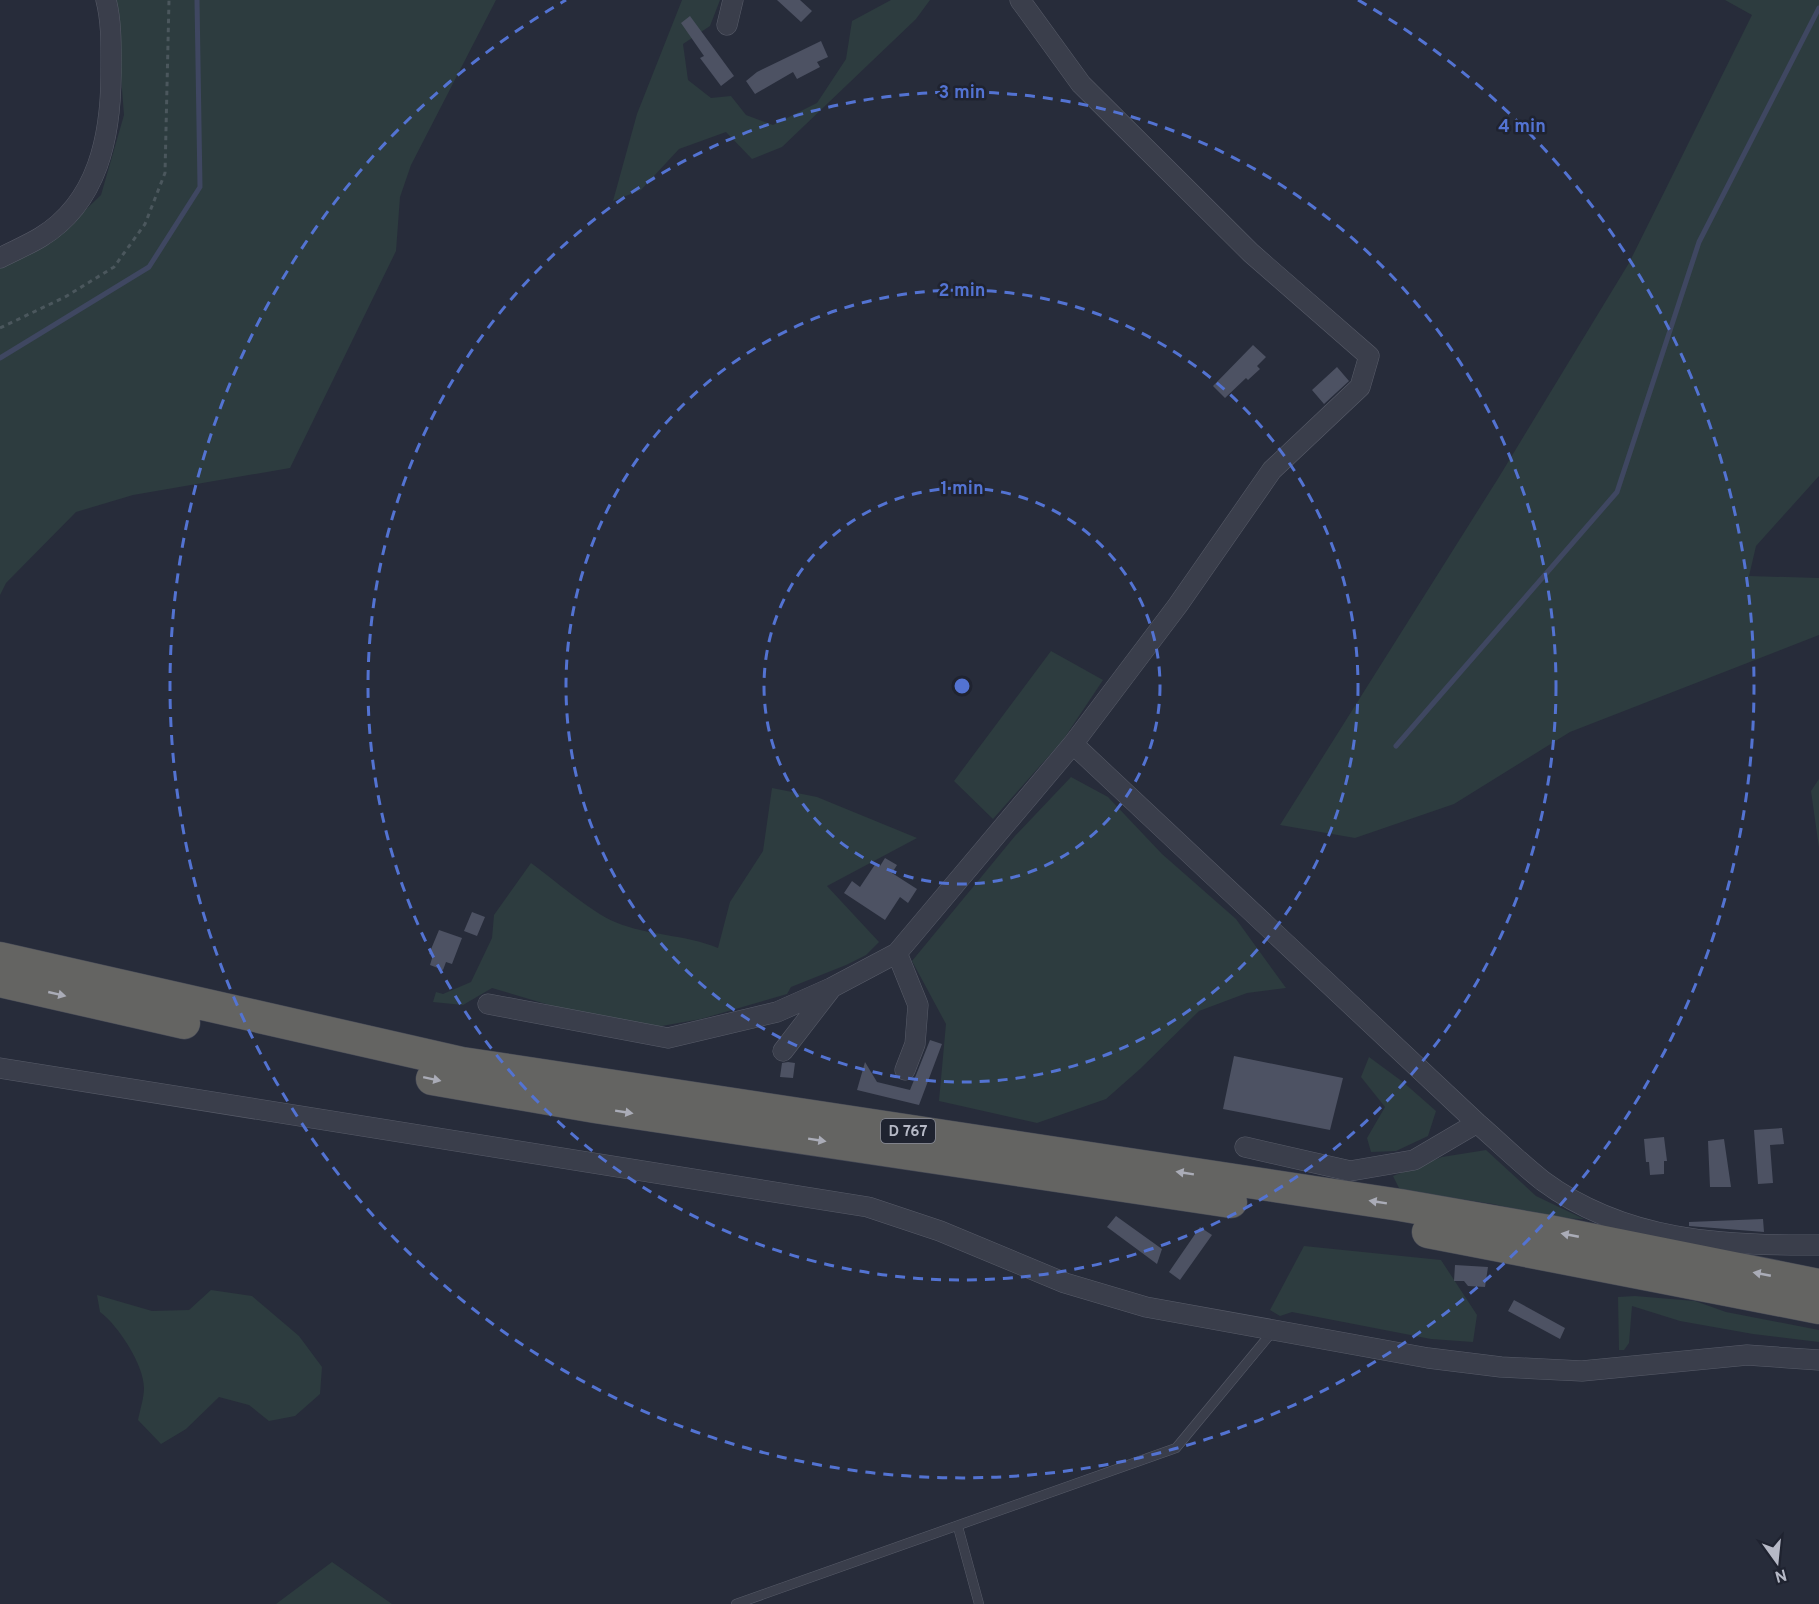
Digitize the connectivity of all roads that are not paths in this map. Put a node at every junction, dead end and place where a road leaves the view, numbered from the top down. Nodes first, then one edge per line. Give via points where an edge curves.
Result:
1 (106, 0) edge
2 (733, 0) edge
3 (1020, 0) edge
4 (726, 25) dead end
5 (0, 258) edge
6 (1073, 744) junction
7 (897, 953) junction
8 (0, 958) edge
9 (0, 981) edge
10 (831, 987) junction
11 (488, 1004) dead end
12 (783, 1051) dead end
13 (0, 1068) edge
14 (905, 1070) dead end
15 (1477, 1123) junction
16 (1245, 1147) dead end
17 (1819, 1245) edge
18 (1819, 1285) edge
19 (1819, 1308) edge
20 (1273, 1330) junction
21 (1819, 1360) edge
22 (958, 1527) junction
23 (736, 1604) edge
24 (979, 1604) edge

1 - 5 street via 111,96 108,128 92,182 80,201 42,237
2 - 4 street
3 - 6 street via 1082,84 1251,253 1369,356 1360,387 1272,470
6 - 7 street
6 - 15 street
7 - 10 street
7 - 14 street via 918,1005 915,1044
18 -> 8 highway, D 767 via 1400,1205 462,1063
9 -> 19 highway, D 767 via 476,1088 1419,1231
10 - 11 street via 777,1012 668,1038
10 - 12 street
13 - 20 street via 868,1207 940,1231 1065,1283 1146,1307
15 - 16 street via 1414,1160 1350,1171
15 - 17 street via 1542,1180 1581,1205 1636,1226 1686,1240 1740,1246
20 - 21 street via 1501,1367 1582,1371 1747,1355
20 - 22 lane via 1176,1448
22 - 23 lane
22 - 24 lane

